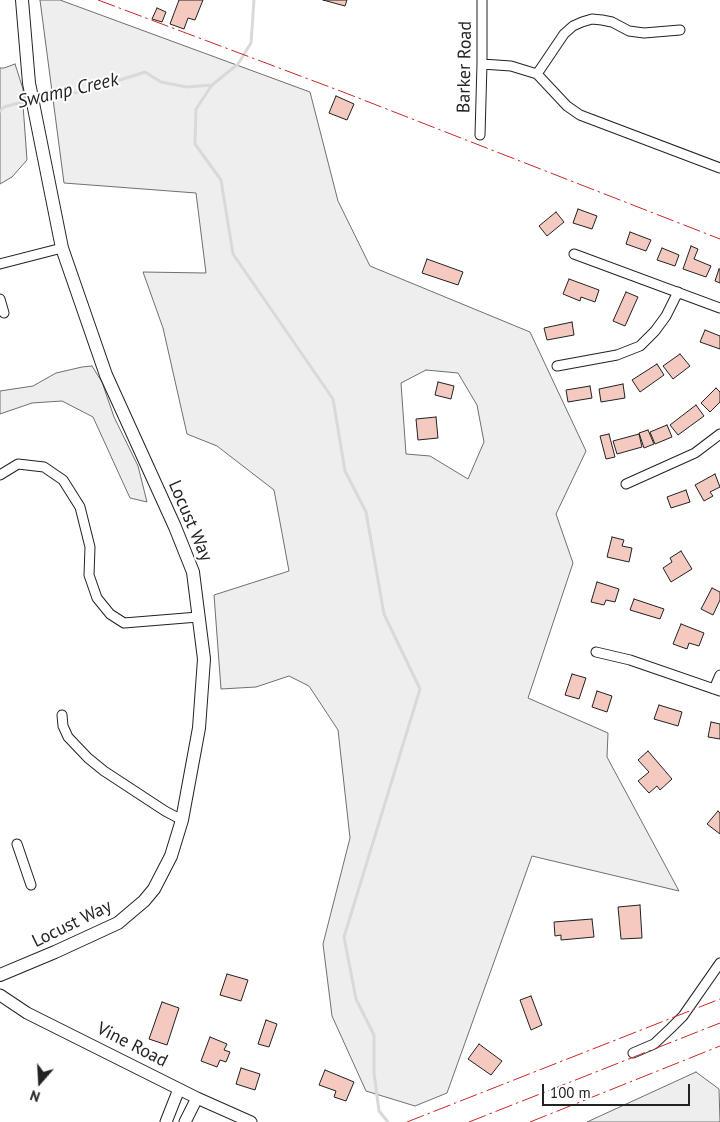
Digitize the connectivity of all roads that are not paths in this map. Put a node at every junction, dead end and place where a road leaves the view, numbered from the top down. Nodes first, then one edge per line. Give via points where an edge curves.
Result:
1 (22, 0) edge
2 (482, 0) edge
3 (680, 30) dead end
4 (482, 64) junction
5 (537, 74) junction
6 (480, 135) dead end
7 (720, 168) edge
8 (62, 248) junction
9 (574, 254) dead end
10 (0, 264) edge
11 (678, 292) junction
12 (0, 299) edge
13 (720, 308) edge
14 (4, 313) dead end
15 (558, 366) dead end
16 (720, 434) edge
17 (0, 475) edge
18 (626, 484) dead end
19 (198, 617) junction
20 (596, 652) dead end
21 (720, 675) edge
22 (717, 690) edge
23 (62, 715) dead end
24 (182, 820) junction
25 (17, 844) dead end
26 (31, 885) dead end
27 (720, 963) edge
28 (0, 975) edge
29 (0, 995) edge
30 (633, 1053) dead end
31 (178, 1088) junction
32 (197, 1098) junction
33 (166, 1122) edge
34 (185, 1122) edge
35 (251, 1122) edge

1 - 8 main road, Locust Way via 29,83
2 - 4 street, Barker Road
3 - 5 street via 644,33 629,31 602,20 582,22 564,34
4 - 5 street via 511,66
4 - 6 street, Barker Road
5 - 7 street via 580,115
8 - 10 street
8 - 19 main road, Locust Way via 106,375 194,572
9 - 11 street
11 - 13 street
11 - 15 street via 666,316 640,346 618,355
12 - 14 street
16 - 18 street via 695,453
17 - 19 street via 18,464 44,466 63,480 80,507 90,547 89,575 97,598 110,614 124,623
19 - 24 main road, Locust Way via 204,659 199,728
20 - 22 street via 630,660
21 - 22 street
23 - 24 street via 68,737 88,758
24 - 28 main road, Locust Way via 161,878 144,901 125,918
25 - 26 street
27 - 30 street via 683,1016 654,1044
29 - 31 street, Vine Road
31 - 32 street, Vine Road
31 - 33 street
32 - 34 street
32 - 35 street, Vine Road

